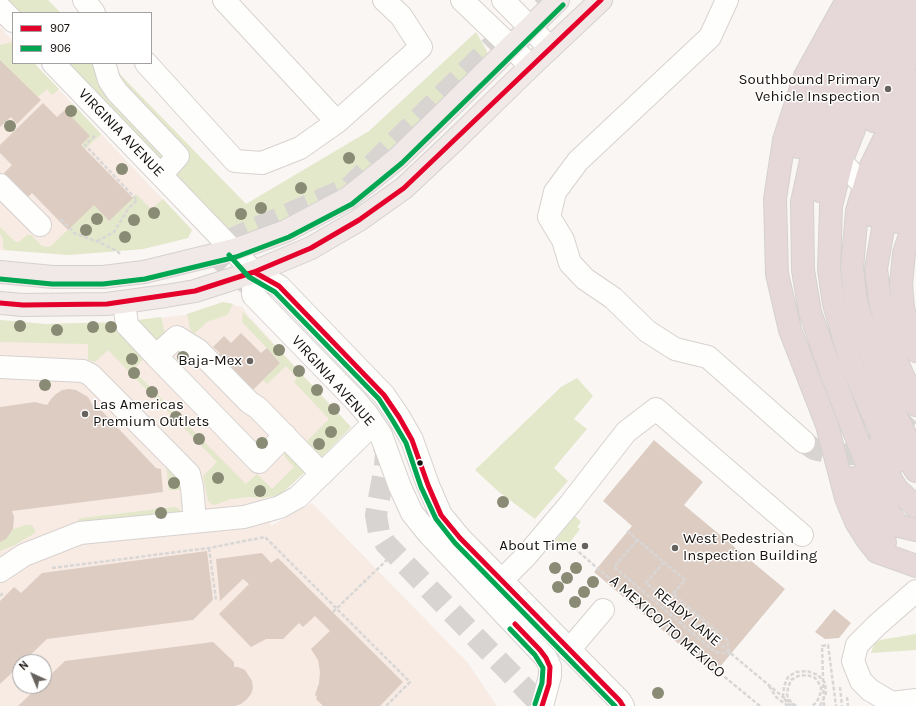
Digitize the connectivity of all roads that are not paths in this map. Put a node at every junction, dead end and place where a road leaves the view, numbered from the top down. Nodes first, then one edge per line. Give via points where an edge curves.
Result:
1 (84, 0) edge
2 (224, 0) edge
3 (384, 0) edge
4 (462, 0) edge
5 (502, 0) edge
6 (558, 0) edge
7 (601, 0) edge
8 (727, 0) edge
9 (847, 0) edge
10 (867, 0) edge
11 (886, 0) edge
12 (904, 0) edge
13 (0, 8) edge
14 (93, 12) edge
15 (916, 13) edge
16 (12, 20) edge
17 (530, 28) junction
18 (916, 45) edge
19 (511, 46) junction
20 (550, 48) junction
21 (54, 64) edge
22 (104, 64) edge
23 (147, 64) edge
24 (531, 66) junction
25 (916, 81) edge
26 (916, 113) edge
27 (337, 122) junction
28 (916, 147) edge
29 (161, 175) junction
30 (862, 182) edge
31 (916, 183) edge
32 (0, 185) edge
33 (40, 225) dead end
34 (234, 250) junction
35 (0, 272) edge
36 (254, 272) junction
37 (916, 272) edge
38 (121, 274) junction
39 (124, 302) junction
40 (0, 303) edge
41 (916, 315) edge
42 (916, 351) edge
43 (156, 356) junction
44 (0, 366) edge
45 (916, 377) edge
46 (916, 405) edge
47 (373, 424) junction
48 (916, 431) edge
49 (285, 435) junction
50 (804, 442) tunnel mouth
51 (916, 451) edge
52 (916, 471) edge
53 (322, 474) junction
54 (868, 490) junction
55 (195, 521) junction
56 (906, 524) edge
57 (802, 535) dead end
58 (916, 541) edge
59 (916, 553) edge
60 (916, 566) edge
61 (5, 580) edge
62 (502, 580) junction
63 (916, 591) edge
64 (603, 610) dead end
65 (569, 650) junction
66 (916, 700) edge
67 (890, 705) edge
68 (542, 706) edge
69 (623, 706) edge

1 - 14 street
2 - 27 street
3 - 27 street via 401,16 421,47
4 - 19 street
5 - 17 street
6 - 17 main road
7 - 20 main road
8 - 50 street via 710,37 578,162 555,192 549,217 562,240 570,263 585,279 613,298 647,331 675,348 708,357
9 - 30 highway via 805,76
10 - 30 highway via 821,82
11 - 30 highway via 836,92
12 - 30 highway via 851,94
13 - 16 street
15 - 30 highway via 864,104
17 - 19 main road
17 - 20 street
18 - 30 highway via 878,111 856,162
19 - 24 street
19 - 34 main road via 398,158 348,198 286,232
20 - 24 main road
21 - 29 street, VIRGINIA AVENUE
22 - 29 street via 109,80 117,92 178,156
23 - 27 street via 235,161 262,163 300,148
24 - 36 main road via 404,188 332,237
25 - 30 highway
26 - 30 highway via 885,174
28 - 30 highway via 899,182
29 - 34 street, VIRGINIA AVENUE
30 - 31 highway
30 - 42 highway via 904,253 901,284 903,308
30 - 45 highway via 889,270 891,302 902,347
30 - 46 highway via 885,216 876,269 880,301 892,351
30 - 48 highway via 870,215 865,261 867,298 882,354
30 - 51 highway via 856,211 852,268 856,302 873,358 899,422
30 - 52 highway via 844,208 841,268 844,302 865,369 895,440
30 - 54 highway via 798,143 789,198 790,272 799,318
30 - 56 highway via 831,206 829,270 834,304 852,366 894,464 902,476
30 - 56 highway via 784,140 774,199 777,274 790,330 827,425 846,498 856,522 866,538
32 - 33 street
34 - 36 street, VIRGINIA AVENUE
34 - 38 main road via 144,272
35 - 38 main road via 53,277 103,277
36 - 39 main road via 194,291
36 - 47 street, VIRGINIA AVENUE via 253,295 356,401
36 - 62 street, VIRGINIA AVENUE via 279,286 384,396 412,440 441,515
37 - 41 highway
38 - 39 main road
39 - 40 main road via 23,305
39 - 43 street via 127,325
43 - 49 street via 177,337 198,350
43 - 49 street via 259,462
44 - 55 street via 83,371 91,376 189,474
47 - 53 street
47 - 68 street, VIRGINIA AVENUE via 381,435 412,514 546,658 550,676
49 - 53 street
53 - 55 street via 298,497 280,507 244,517
54 - 56 highway
54 - 56 highway via 879,535
55 - 61 street via 80,533 24,555
56 - 58 highway
56 - 59 highway
56 - 60 highway
57 - 62 street via 656,408 626,432 570,504
62 - 65 street, VIRGINIA AVENUE
63 - 67 street via 857,645 853,661 861,681
64 - 65 street
65 - 69 street, VIRGINIA AVENUE
66 - 67 street

